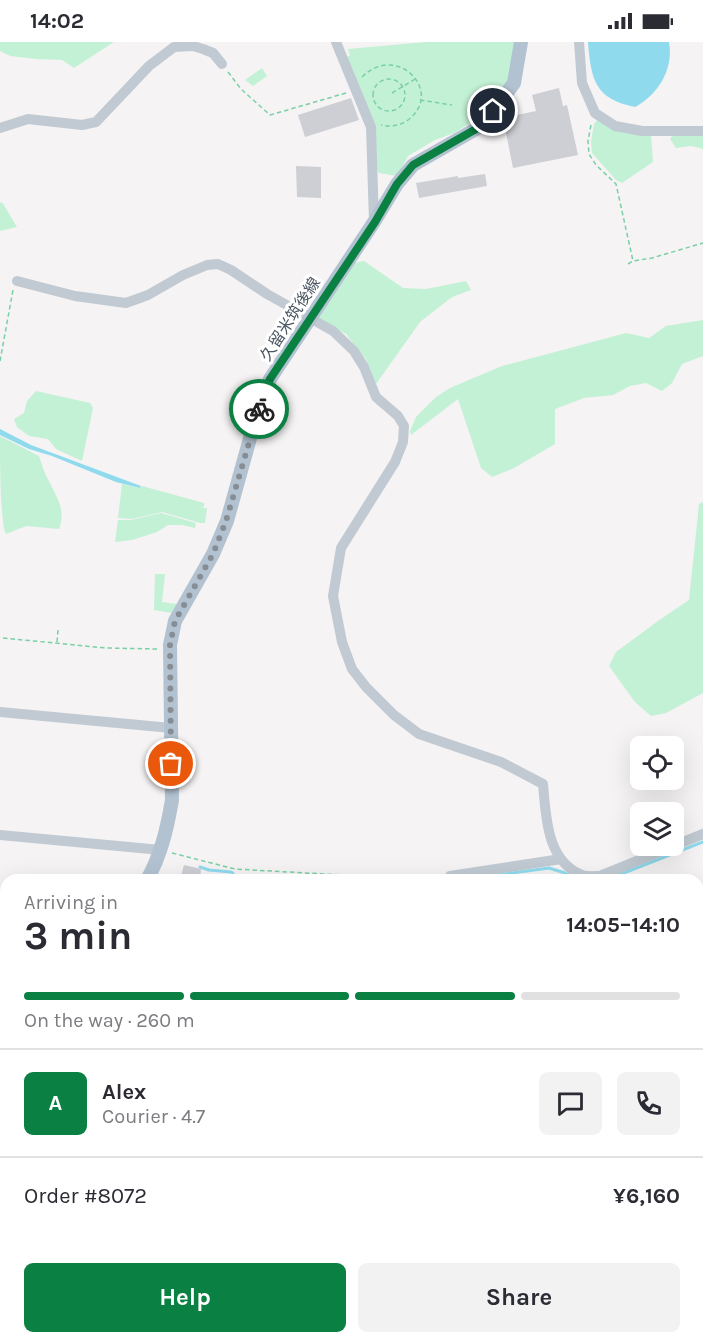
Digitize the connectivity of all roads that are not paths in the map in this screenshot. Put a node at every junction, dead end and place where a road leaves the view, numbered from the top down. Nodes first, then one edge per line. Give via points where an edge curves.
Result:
1 (336, 42) edge
2 (520, 42) edge
3 (579, 42) edge
4 (222, 64) road end
5 (0, 128) edge
6 (703, 131) edge
7 (375, 222) junction
8 (17, 281) road end
9 (311, 319) junction
10 (0, 712) edge
11 (171, 728) junction
12 (703, 834) edge
13 (0, 835) edge
14 (161, 850) junction
15 (561, 859) junction
16 (150, 874) edge
17 (463, 874) edge
18 (580, 874) edge
19 (605, 874) edge

1 - 7 street via 370,128
2 - 7 main road, 久留米筑後線 via 514,83 483,125 413,165
3 - 6 street via 582,83 595,113 615,126
4 - 5 street via 213,53 203,49 174,48 149,66 96,122 82,125 28,119
7 - 9 main road, 久留米筑後線
8 - 9 street via 75,296 126,303 183,275 218,264
9 - 11 main road, 久留米筑後線 via 270,379 226,521 213,554 175,621
9 - 15 street via 333,331 354,351 376,397 404,426 403,442 341,548 336,570 336,620 352,669 394,715 418,734 501,762 543,784 547,827
10 - 11 street
11 - 14 main road, 久留米筑後線 via 172,800
12 - 19 street
13 - 14 street
14 - 16 main road, 久留米筑後線
15 - 17 street
15 - 18 street

